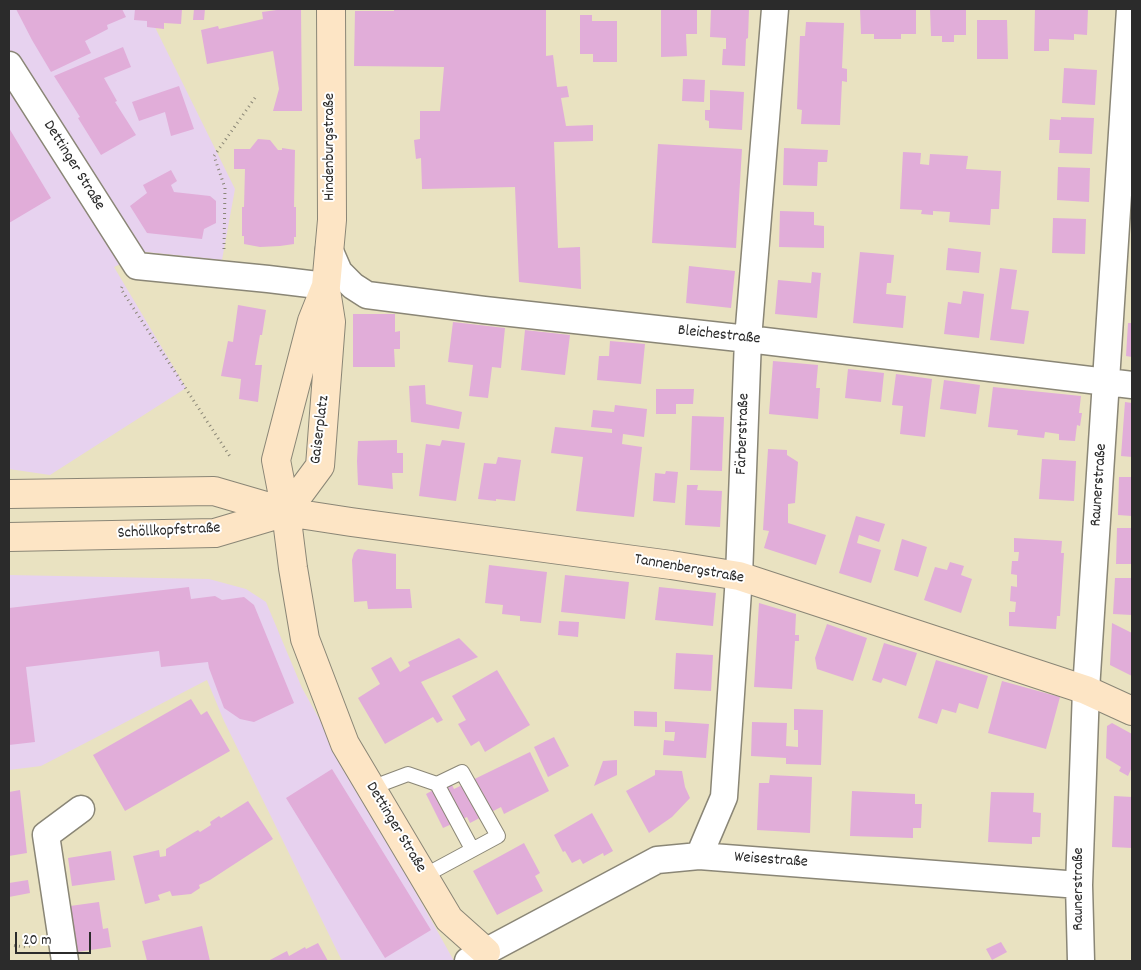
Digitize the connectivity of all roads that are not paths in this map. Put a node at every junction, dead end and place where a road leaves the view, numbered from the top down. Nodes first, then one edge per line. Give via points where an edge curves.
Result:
1 (331, 9) edge
2 (775, 9) edge
3 (1130, 9) edge
4 (9, 65) edge
5 (330, 248) junction
6 (326, 286) junction
7 (748, 339) junction
8 (1107, 382) junction
9 (1132, 385) edge
10 (9, 494) edge
11 (286, 512) junction
12 (9, 538) edge
13 (739, 576) junction
14 (1086, 690) junction
15 (325, 691) junction
16 (1132, 711) edge
17 (384, 783) junction
18 (437, 784) junction
19 (81, 809) dead end
20 (472, 849) junction
21 (699, 856) junction
22 (436, 870) junction
23 (1079, 885) junction
24 (482, 958) edge
25 (66, 961) edge
26 (1081, 961) edge

1 - 5 main road, Hindenburgstraße
2 - 7 street, Färberstraße
3 - 8 street, Raunerstraße
4 - 6 street, Dettinger Straße via 137,266
5 - 6 main road, Hindenburgstraße
5 - 7 street, Bleichestraße via 339,272 367,295
6 - 11 main road, Gaiserplatz via 312,321 276,460
6 - 11 main road, Gaiserplatz via 331,322 320,466
7 - 8 street, Bleichestraße
7 - 13 street, Färberstraße
8 - 9 street, Bleichestraße
8 - 14 street, Raunerstraße
10 - 11 main road via 214,491
11 - 12 main road, Schöllkopfstraße via 215,532
11 - 13 main road, Tannenbergstraße
11 - 15 main road, Dettinger Straße via 305,639
13 - 14 main road, Tannenbergstraße
13 - 21 street, Färberstraße via 724,797
14 - 16 main road, Tannenbergstraße
14 - 23 street, Raunerstraße
15 - 17 main road, Dettinger Straße via 357,736
15 - 24 main road, Dettinger Straße via 345,744 449,919
17 - 18 lane via 408,774
17 - 22 main road, Dettinger Straße
18 - 20 lane
18 - 20 lane via 462,772 498,836
19 - 25 street via 46,835
20 - 22 lane
21 - 23 street, Weisestraße
21 - 24 street, Weisestraße via 657,860
22 - 24 main road, Dettinger Straße via 461,912
23 - 26 street, Raunerstraße

